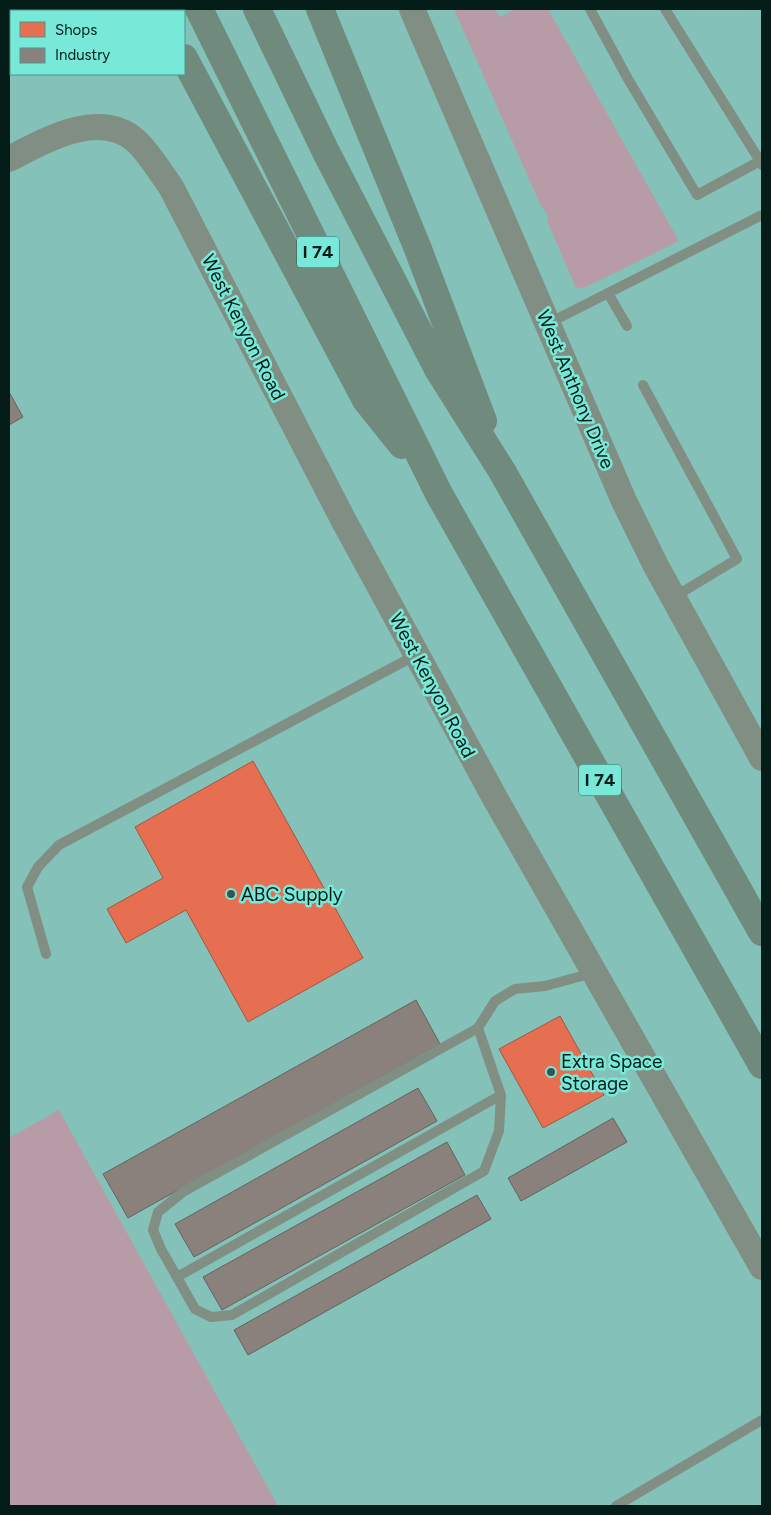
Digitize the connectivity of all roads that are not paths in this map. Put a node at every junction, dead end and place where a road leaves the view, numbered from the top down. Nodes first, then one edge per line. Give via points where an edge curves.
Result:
1 (199, 9) edge
2 (257, 9) edge
3 (320, 9) edge
4 (412, 9) edge
5 (590, 9) edge
6 (665, 9) edge
7 (185, 60) edge
8 (9, 158) edge
9 (761, 162) edge
10 (762, 215) edge
11 (608, 293) junction
12 (548, 323) junction
13 (627, 326) dead end
14 (642, 385) dead end
15 (502, 471) junction
16 (439, 494) junction
17 (673, 598) junction
18 (417, 654) junction
19 (762, 758) edge
20 (762, 932) edge
21 (46, 954) dead end
22 (594, 972) junction
23 (478, 1028) junction
24 (762, 1064) edge
25 (500, 1095) junction
26 (762, 1267) edge
27 (177, 1277) junction
28 (762, 1420) edge
29 (616, 1506) edge

1 - 16 highway, I 74
2 - 15 highway, I 74 via 326,152 438,369
3 - 15 highway via 418,249
4 - 12 street, West Anthony Drive
5 - 9 lane via 697,195
6 - 9 lane
7 - 16 highway via 366,400
8 - 18 street, West Kenyon Road via 54,136 91,128 122,131 134,139 171,187 345,523
10 - 11 lane
11 - 12 lane
11 - 13 lane
12 - 17 street, West Anthony Drive via 624,501
14 - 17 lane via 737,559
15 - 20 highway, I 74
16 - 24 highway, I 74
17 - 19 street, West Anthony Drive
18 - 21 lane via 59,845 38,867 28,887
18 - 22 street, West Kenyon Road
22 - 23 lane via 546,986 515,989 495,1001
22 - 26 street, West Kenyon Road
23 - 25 lane
23 - 27 lane via 183,1192 158,1212 153,1230
25 - 27 lane
25 - 27 lane via 499,1131 484,1171 232,1315 211,1317 195,1309
28 - 29 lane

